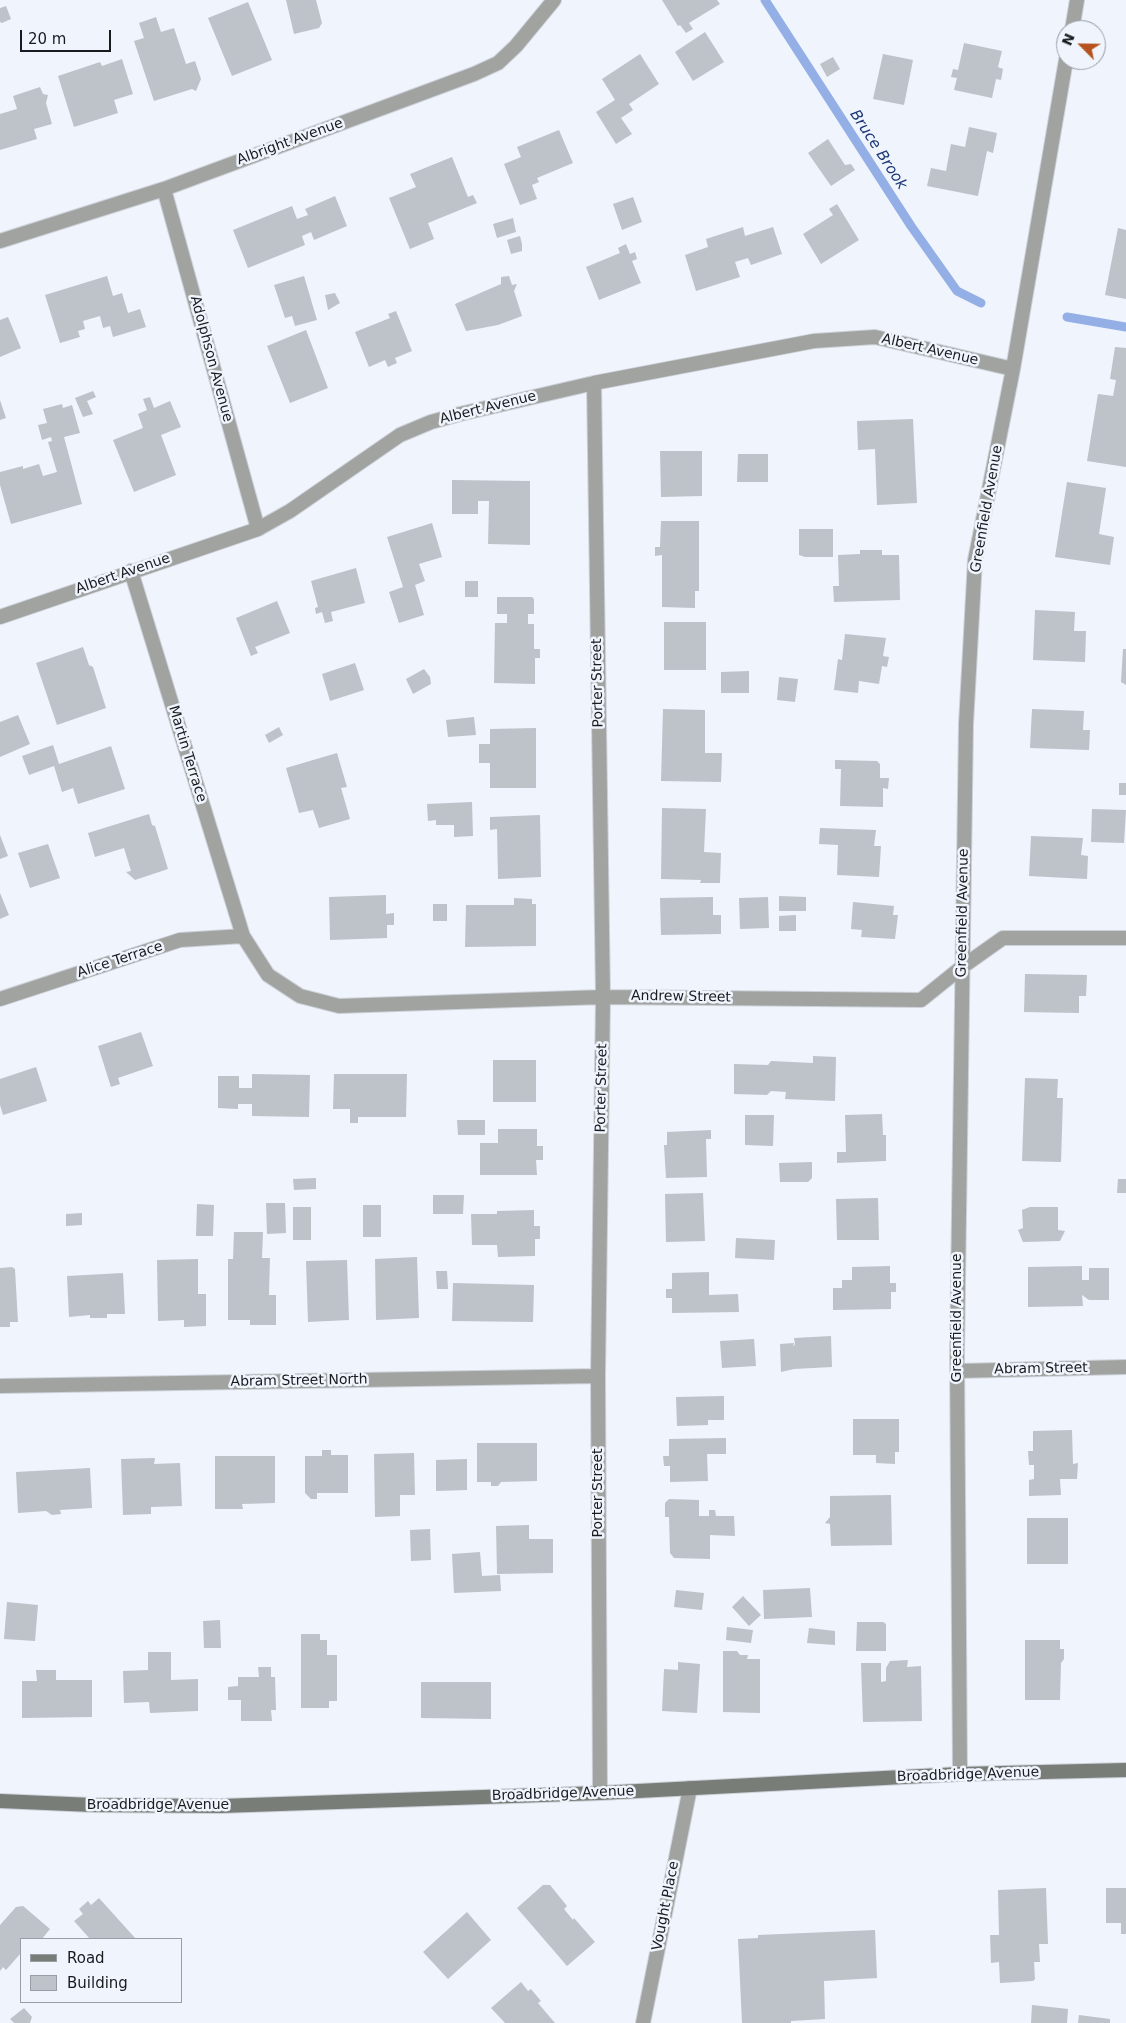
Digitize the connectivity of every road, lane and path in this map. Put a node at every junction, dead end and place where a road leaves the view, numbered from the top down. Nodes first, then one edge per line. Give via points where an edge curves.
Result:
1 (554, 0) edge
2 (1077, 0) edge
3 (1074, 20) edge
4 (1064, 70) edge
5 (164, 189) junction
6 (0, 241) edge
7 (1013, 369) junction
8 (594, 383) junction
9 (258, 529) junction
10 (131, 571) junction
11 (0, 617) edge
12 (243, 936) junction
13 (1126, 938) edge
14 (962, 966) junction
15 (603, 996) junction
16 (0, 999) edge
17 (1126, 1367) edge
18 (957, 1371) junction
19 (598, 1376) junction
20 (0, 1386) edge
21 (1126, 1770) edge
22 (960, 1774) junction
23 (690, 1788) junction
24 (600, 1793) junction
25 (0, 1801) edge
26 (643, 2023) edge

1 - 5 street, Albright Avenue via 498,63
2 - 3 street
4 - 7 street, Greenfield Avenue
5 - 6 street, Albright Avenue
5 - 9 street, Adolphson Avenue
7 - 8 street, Albert Avenue via 875,337 814,341
7 - 14 street, Greenfield Avenue via 975,560 966,724
8 - 9 street, Albert Avenue via 460,414 400,435 290,511
8 - 15 street, Porter Street
9 - 10 street, Albert Avenue
10 - 11 street, Albert Avenue
10 - 12 street, Martin Terrace
12 - 15 street, Andrew Street via 268,975 300,996 339,1006
12 - 16 street, Alice Terrace via 180,940
13 - 14 street, Andrew Street via 1003,938
14 - 15 street, Andrew Street via 921,1000
14 - 18 street, Greenfield Avenue
15 - 19 street, Porter Street
17 - 18 street, Abram Street
18 - 22 street, Greenfield Avenue
19 - 20 street, Abram Street North
19 - 24 street, Porter Street
21 - 22 main road, Broadbridge Avenue
22 - 23 main road, Broadbridge Avenue
23 - 24 main road, Broadbridge Avenue
23 - 26 street, Vought Place
24 - 25 main road, Broadbridge Avenue via 221,1806

